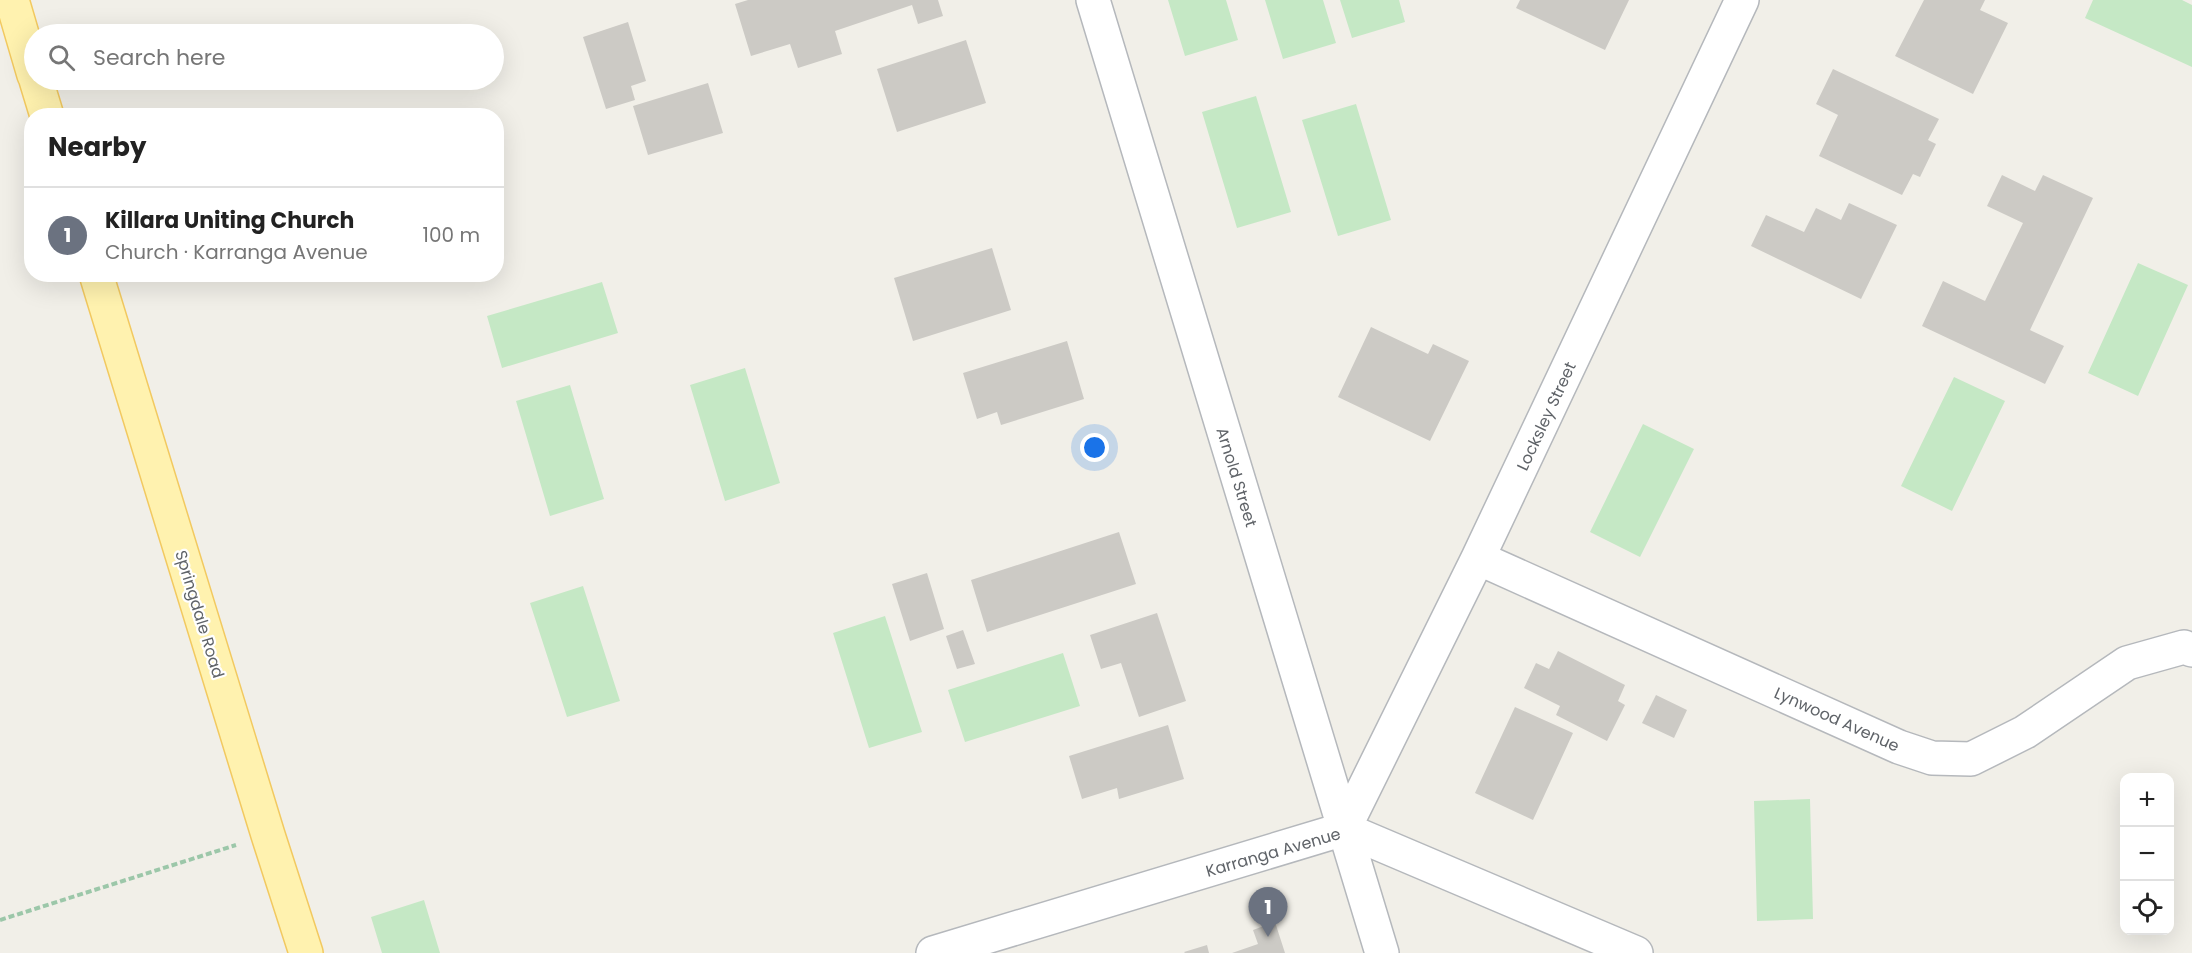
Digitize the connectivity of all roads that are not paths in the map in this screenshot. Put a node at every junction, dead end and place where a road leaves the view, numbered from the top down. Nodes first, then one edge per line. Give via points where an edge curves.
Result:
1 (12, 0) edge
2 (1094, 0) edge
3 (1742, 0) edge
4 (24, 41) edge
5 (39, 90) edge
6 (45, 108) edge
7 (98, 282) edge
8 (1478, 558) junction
9 (2189, 646) edge
10 (1344, 829) junction
11 (306, 953) edge
12 (933, 953) edge
13 (1382, 953) edge
14 (1636, 953) edge

1 - 4 main road
2 - 10 street, Arnold Street
3 - 8 street, Locksley Street
5 - 6 main road
7 - 11 main road, Springdale Road
8 - 9 street, Lynwood Avenue via 1899,747 1932,758 1971,759 2025,732 2127,663
8 - 10 street, Locksley Street
10 - 12 street, Karranga Avenue
10 - 13 street, Arnold Street
10 - 14 street, Karranga Avenue

